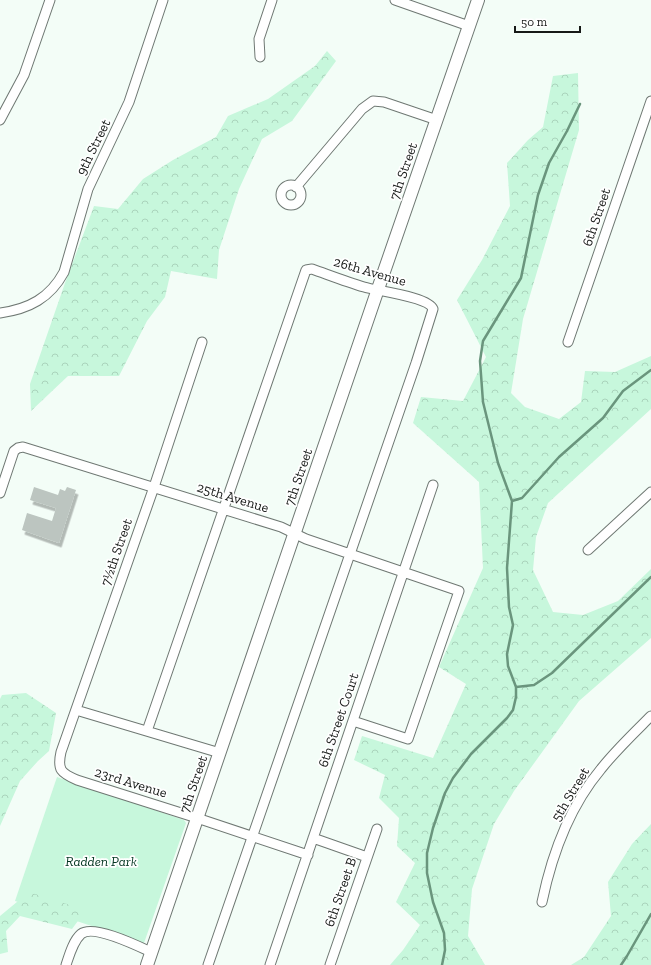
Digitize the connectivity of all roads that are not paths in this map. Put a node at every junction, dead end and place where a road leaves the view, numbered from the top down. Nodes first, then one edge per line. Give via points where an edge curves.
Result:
1 (163, 0) edge
2 (272, 0) edge
3 (395, 0) edge
4 (478, 0) edge
5 (47, 1) edge
6 (469, 26) junction
7 (260, 57) dead end
8 (651, 101) edge
9 (3, 111) edge
10 (0, 120) edge
11 (437, 120) junction
12 (296, 187) dead end
13 (378, 289) junction
14 (0, 313) edge
15 (202, 342) dead end
16 (568, 342) dead end
17 (433, 485) dead end
18 (154, 487) junction
19 (651, 492) edge
20 (0, 493) edge
21 (223, 508) junction
22 (295, 533) junction
23 (588, 550) dead end
24 (350, 554) junction
25 (404, 572) junction
26 (76, 710) junction
27 (651, 716) edge
28 (353, 721) junction
29 (148, 731) junction
30 (220, 753) junction
31 (61, 771) joint
32 (197, 818) junction
33 (377, 829) dead end
34 (253, 836) junction
35 (313, 838) junction
36 (308, 855) junction
37 (367, 857) junction
38 (542, 902) dead end
39 (151, 952) junction
40 (66, 965) edge
41 (147, 965) edge
42 (208, 965) edge
43 (270, 965) edge
44 (330, 965) edge

1 - 14 street, 9th Street via 129,102 88,189 59,282 39,300 24,308
2 - 7 street via 259,39
3 - 6 street
4 - 6 main road, 7th Street
5 - 9 street via 24,75
6 - 11 main road, 7th Street
8 - 16 street, 6th Street
9 - 10 street
11 - 12 street via 384,102 373,101 362,109
11 - 13 main road, 7th Street
13 - 21 street, 26th Avenue via 312,269 306,270
13 - 22 main road, 7th Street
13 - 24 street, 26th Avenue via 427,303 433,309
15 - 18 street, 7½th Street
17 - 25 street, 6th Street Court
18 - 20 street, 25th Avenue via 23,447 14,451
18 - 21 street, 25th Avenue
18 - 26 street, 7½th Street
19 - 23 street
21 - 22 street, 25th Avenue
21 - 29 street
22 - 24 street, 25th Avenue
22 - 30 main road, 7th Street
24 - 25 street, 25th Avenue
24 - 34 street
25 - 28 street, 6th Street Court
25 - 28 street, 25th Avenue via 459,591 408,739
26 - 29 street
26 - 31 street, 7½th Street via 61,752
27 - 38 street, 5th Street via 601,769 579,801 566,824 554,856
28 - 35 street, 6th Street Court
29 - 30 street
30 - 32 main road, 7th Street
31 - 32 street, 23rd Avenue via 77,780
32 - 34 street, 23rd Avenue
32 - 39 main road, 7th Street
33 - 37 street, 6th Street B
34 - 36 street, 23rd Avenue
34 - 42 street
35 - 36 street, 6th Street Court
35 - 37 street
36 - 43 street, 6th Street Court
37 - 44 street, 6th Street B
39 - 40 street via 105,933 91,930 80,934
39 - 41 main road, 7th Street

